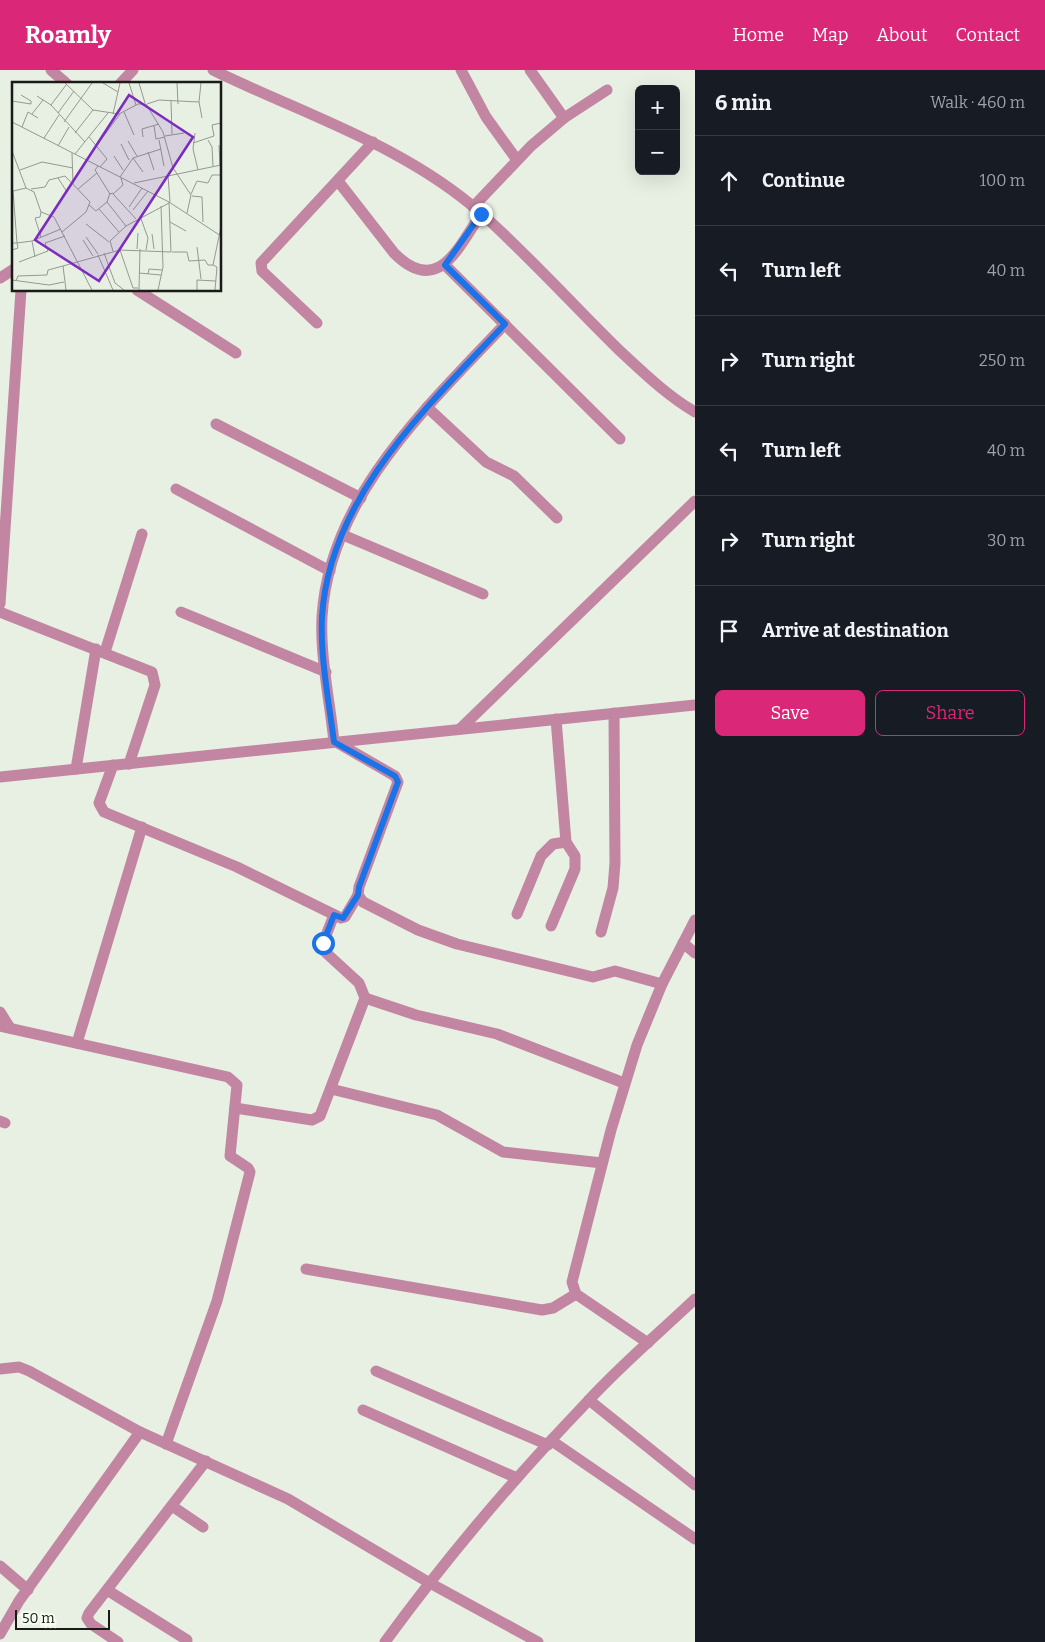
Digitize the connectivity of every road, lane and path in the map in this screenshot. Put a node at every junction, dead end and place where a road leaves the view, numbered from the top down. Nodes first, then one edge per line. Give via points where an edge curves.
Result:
1 (51, 70) edge
2 (133, 70) edge
3 (213, 70) edge
4 (462, 70) edge
5 (530, 70) edge
6 (65, 82) edge
7 (122, 82) edge
8 (607, 90) dead end
9 (564, 118) junction
10 (373, 142) junction
11 (517, 160) junction
12 (338, 181) junction
13 (477, 210) junction
14 (445, 265) junction
15 (12, 270) edge
16 (0, 278) edge
17 (21, 291) edge
18 (139, 291) edge
19 (317, 323) dead end
20 (505, 324) junction
21 (236, 353) dead end
22 (427, 408) junction
23 (695, 412) edge
24 (216, 424) dead end
25 (620, 439) dead end
26 (176, 489) dead end
27 (361, 498) junction
28 (695, 501) edge
29 (557, 518) dead end
30 (142, 534) dead end
31 (343, 535) junction
32 (330, 571) junction
33 (483, 594) dead end
34 (0, 604) edge
35 (0, 612) edge
36 (181, 612) dead end
37 (101, 650) junction
38 (326, 672) junction
39 (695, 704) edge
40 (614, 713) junction
41 (556, 719) junction
42 (460, 729) junction
43 (335, 742) junction
44 (129, 764) junction
45 (113, 765) junction
46 (76, 769) junction
47 (0, 778) edge
48 (142, 827) junction
49 (566, 842) junction
50 (358, 895) junction
51 (517, 914) dead end
52 (334, 915) junction
53 (695, 920) edge
54 (551, 926) dead end
55 (601, 932) dead end
56 (683, 943) junction
57 (695, 953) edge
58 (662, 984) junction
59 (365, 998) junction
60 (0, 1012) edge
61 (5, 1027) edge
62 (77, 1043) junction
63 (624, 1083) junction
64 (330, 1089) junction
65 (235, 1108) junction
66 (602, 1163) junction
67 (306, 1269) dead end
68 (576, 1294) junction
69 (695, 1299) edge
70 (648, 1343) junction
71 (0, 1369) edge
72 (376, 1371) dead end
73 (589, 1400) junction
74 (363, 1410) dead end
75 (140, 1432) junction
76 (550, 1442) junction
77 (166, 1444) junction
78 (206, 1461) junction
79 (517, 1478) junction
80 (695, 1485) edge
81 (172, 1506) junction
82 (203, 1527) dead end
83 (695, 1539) edge
84 (0, 1566) edge
85 (428, 1582) junction
86 (28, 1590) junction
87 (107, 1590) junction
88 (0, 1634) edge
89 (187, 1640) dead end
90 (118, 1642) edge
91 (385, 1642) edge
92 (538, 1642) edge

1 - 6 street
2 - 7 street
3 - 10 street
4 - 11 street via 486,117
5 - 9 street
8 - 9 street
9 - 11 street
10 - 12 street
10 - 13 street via 422,168
11 - 13 street
12 - 14 street via 404,263 423,271
12 - 19 street via 261,263 262,271
13 - 14 street
13 - 23 street via 646,375
14 - 20 street
15 - 16 street
17 - 34 street
18 - 21 street
20 - 22 street
20 - 25 street
22 - 27 street via 385,458
22 - 29 street via 483,459 514,476
24 - 27 street
26 - 32 street
27 - 31 street
28 - 42 street
30 - 37 street
31 - 32 street
31 - 33 street
32 - 38 street via 322,618
35 - 37 street
36 - 38 street
37 - 44 street via 148,669 155,676 155,685
37 - 46 street
38 - 43 street
39 - 40 street
40 - 41 street
40 - 55 street via 615,863 613,888
41 - 42 street
41 - 49 street
42 - 43 street
43 - 44 street
43 - 50 street via 395,776 398,782
44 - 45 street
45 - 46 street
45 - 48 street via 99,806 104,812
46 - 47 street
48 - 52 street via 244,870
48 - 62 street
49 - 51 street via 553,844 541,856
49 - 54 street via 575,856 575,869
50 - 52 street via 343,918
50 - 58 street via 363,902 418,930 457,944 592,977 615,971
52 - 59 street via 323,943 324,950 359,983
53 - 56 street
56 - 57 street
56 - 58 street
58 - 63 street
59 - 63 street via 416,1015 497,1034
59 - 64 street
60 - 61 street
61 - 62 street
62 - 65 street via 228,1077 237,1085
63 - 66 street
64 - 65 street via 320,1116 314,1120
64 - 66 street via 437,1115 503,1152
65 - 77 street via 230,1156 250,1172 217,1301
66 - 68 street via 573,1274
67 - 68 street via 542,1310 553,1308
68 - 70 street
69 - 70 street
70 - 73 street
71 - 75 street via 19,1367 29,1371
72 - 76 street
73 - 76 street
73 - 80 street
74 - 79 street
75 - 77 street
75 - 86 street
76 - 79 street
76 - 83 street
77 - 78 street
78 - 81 street
78 - 85 street via 288,1498
79 - 85 street
81 - 82 street
81 - 87 street
84 - 86 street
85 - 91 street
85 - 92 street
86 - 88 street
87 - 89 street
87 - 90 street via 87,1618

